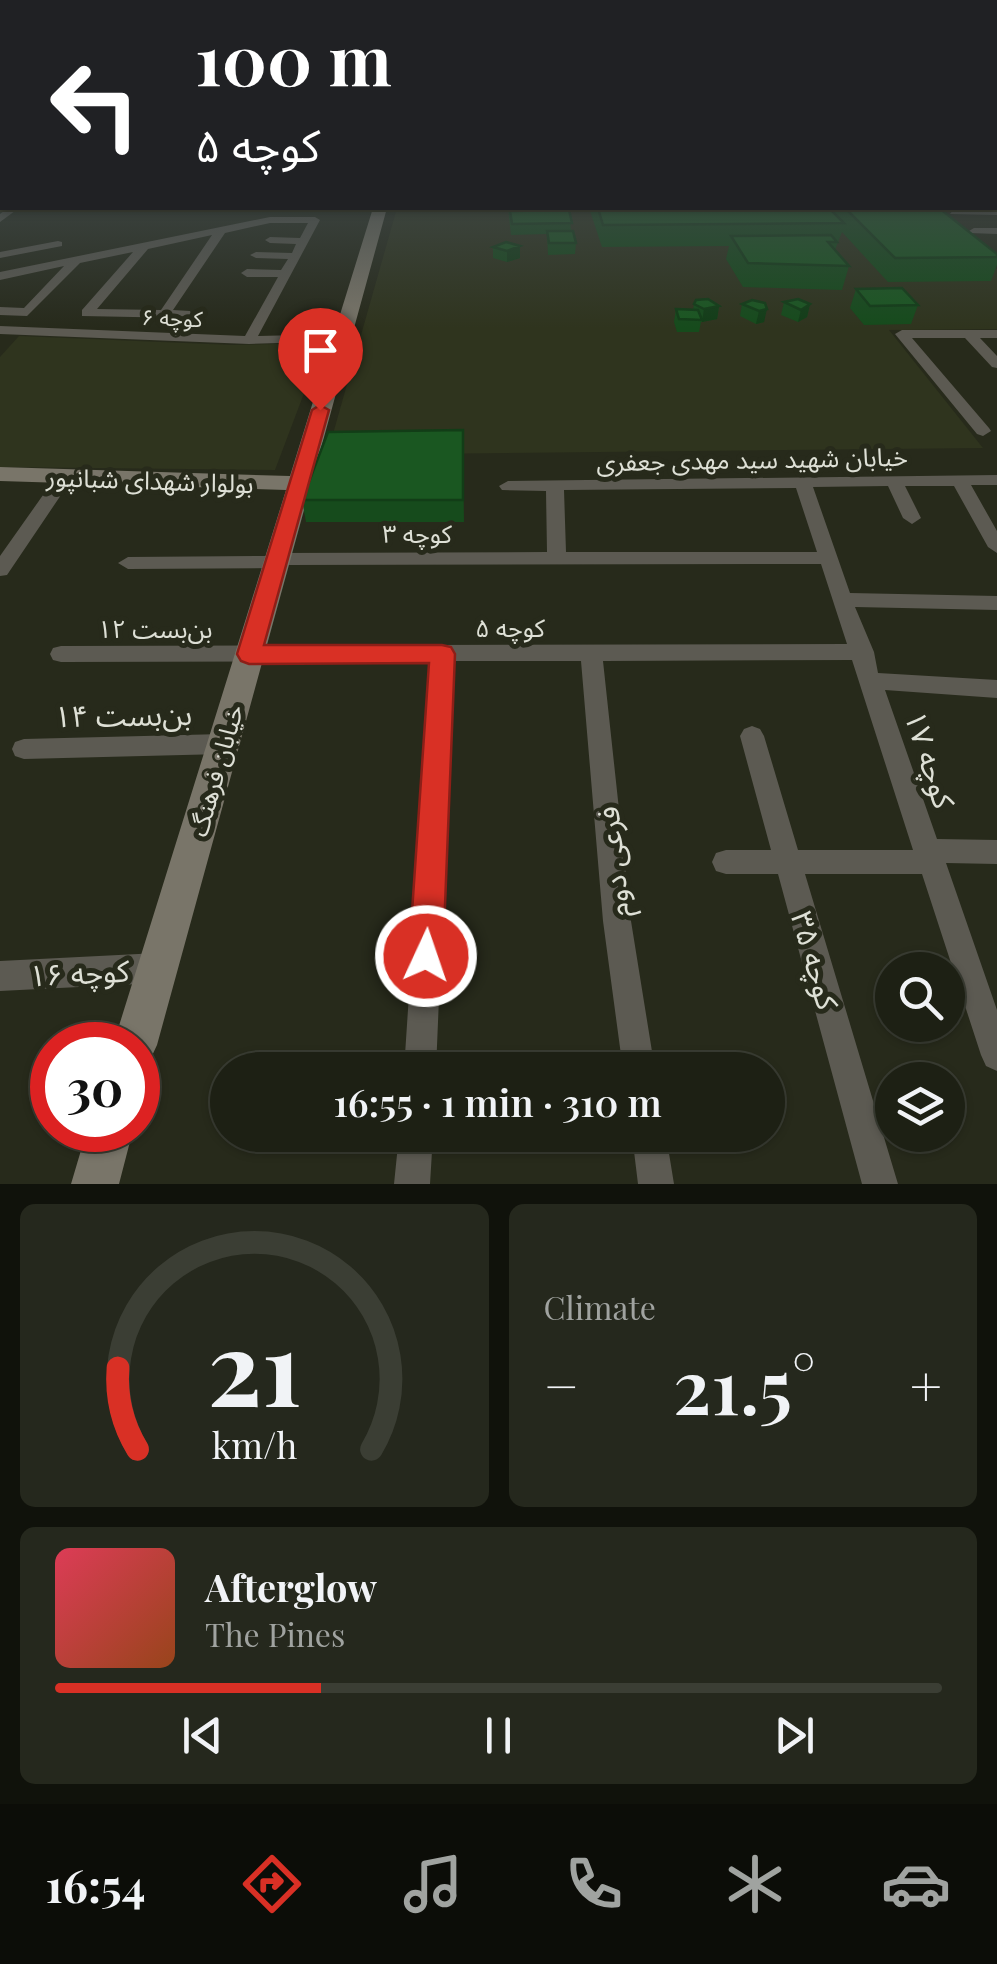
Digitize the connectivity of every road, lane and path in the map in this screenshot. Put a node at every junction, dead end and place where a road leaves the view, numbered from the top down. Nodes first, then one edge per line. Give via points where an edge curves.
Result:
1 (299, 217) edge
2 (377, 217) edge
3 (298, 220) junction
4 (222, 230) junction
5 (974, 232) edge
6 (997, 232) edge
7 (270, 240) dead end
8 (303, 241) junction
9 (58, 244) dead end
10 (144, 246) junction
11 (0, 255) edge
12 (256, 256) dead end
13 (295, 256) junction
14 (76, 260) junction
15 (248, 273) dead end
16 (286, 274) junction
17 (3, 278) edge
18 (0, 312) edge
19 (166, 314) junction
20 (185, 314) dead end
21 (6, 330) edge
22 (968, 334) junction
23 (997, 334) edge
24 (342, 338) junction
25 (250, 340) junction
26 (0, 344) edge
27 (997, 364) edge
28 (983, 430) dead end
29 (0, 474) edge
30 (960, 481) junction
31 (997, 481) edge
32 (803, 482) junction
33 (894, 482) junction
34 (555, 485) junction
35 (508, 486) dead end
36 (0, 490) edge
37 (239, 490) junction
38 (54, 492) junction
39 (297, 492) junction
40 (912, 518) dead end
41 (997, 547) edge
42 (830, 558) junction
43 (557, 559) junction
44 (276, 561) junction
45 (128, 563) dead end
46 (0, 570) edge
47 (844, 600) junction
48 (997, 603) edge
49 (863, 652) junction
50 (591, 653) junction
51 (61, 654) dead end
52 (249, 654) junction
53 (442, 654) junction
54 (872, 681) junction
55 (997, 690) edge
56 (752, 736) dead end
57 (223, 744) junction
58 (24, 749) dead end
59 (997, 852) edge
60 (928, 856) junction
61 (726, 862) dead end
62 (789, 864) junction
63 (158, 968) junction
64 (0, 976) edge
65 (142, 1022) edge
66 (421, 1052) edge
67 (636, 1052) edge
68 (997, 1055) edge
69 (103, 1152) edge
70 (415, 1152) edge
71 (651, 1152) edge
72 (94, 1184) edge
73 (412, 1184) edge
74 (656, 1184) edge
75 (880, 1184) edge

1 - 3 street
2 - 24 street, خیابان فرهنگ
3 - 4 street
3 - 8 street via 315,220
4 - 10 street
4 - 19 street
5 - 6 street
7 - 8 street
8 - 13 street
9 - 11 street
10 - 14 street
10 - 19 street via 87,313
12 - 13 street
13 - 16 street
14 - 17 street
14 - 18 street via 27,312
15 - 16 street
16 - 25 street
19 - 20 street
21 - 25 street, کوچه ۶
21 - 26 street
22 - 23 street
22 - 27 street
22 - 28 street via 902,334
24 - 25 street, کوچه ۶
24 - 39 street, خیابان فرهنگ
29 - 37 street, بولوار شهدای شبانپور
30 - 31 street, خیابان شهید سید مهدی جعفری
30 - 33 street, خیابان شهید سید مهدی جعفری
30 - 41 street
32 - 33 street, خیابان شهید سید مهدی جعفری
32 - 34 street, خیابان شهید سید مهدی جعفری
32 - 42 street, کوچه ۱۷
33 - 40 street
34 - 35 street, خیابان شهید سید مهدی جعفری
34 - 43 street
36 - 38 street, بولوار شهدای شبانپور
37 - 38 street, بولوار شهدای شبانپور
37 - 39 street, بولوار شهدای شبانپور
38 - 46 street
39 - 44 street, خیابان فرهنگ
42 - 43 street
42 - 47 street, کوچه ۱۷
43 - 44 street, کوچه ۳
44 - 45 street, کوچه ۳
44 - 52 street, خیابان فرهنگ
47 - 48 street
47 - 49 street, کوچه ۱۷
49 - 50 street
49 - 54 street, کوچه ۱۷
50 - 53 street, کوچه ۵
50 - 67 street, فرعی دوم
51 - 52 street, بن‌بست ۱۲
52 - 53 street, کوچه ۵
52 - 57 street, خیابان فرهنگ
53 - 66 street
54 - 55 street
54 - 60 street, کوچه ۱۷
56 - 62 street, کوچه ۳۵
57 - 58 street, بن‌بست ۱۴
57 - 63 street, خیابان فرهنگ
59 - 60 street
60 - 62 street
60 - 68 street, کوچه ۱۷
61 - 62 street
62 - 75 street, کوچه ۳۵
63 - 64 street, کوچه ۱۶
63 - 65 street, خیابان فرهنگ
69 - 72 street
70 - 73 street
71 - 74 street

